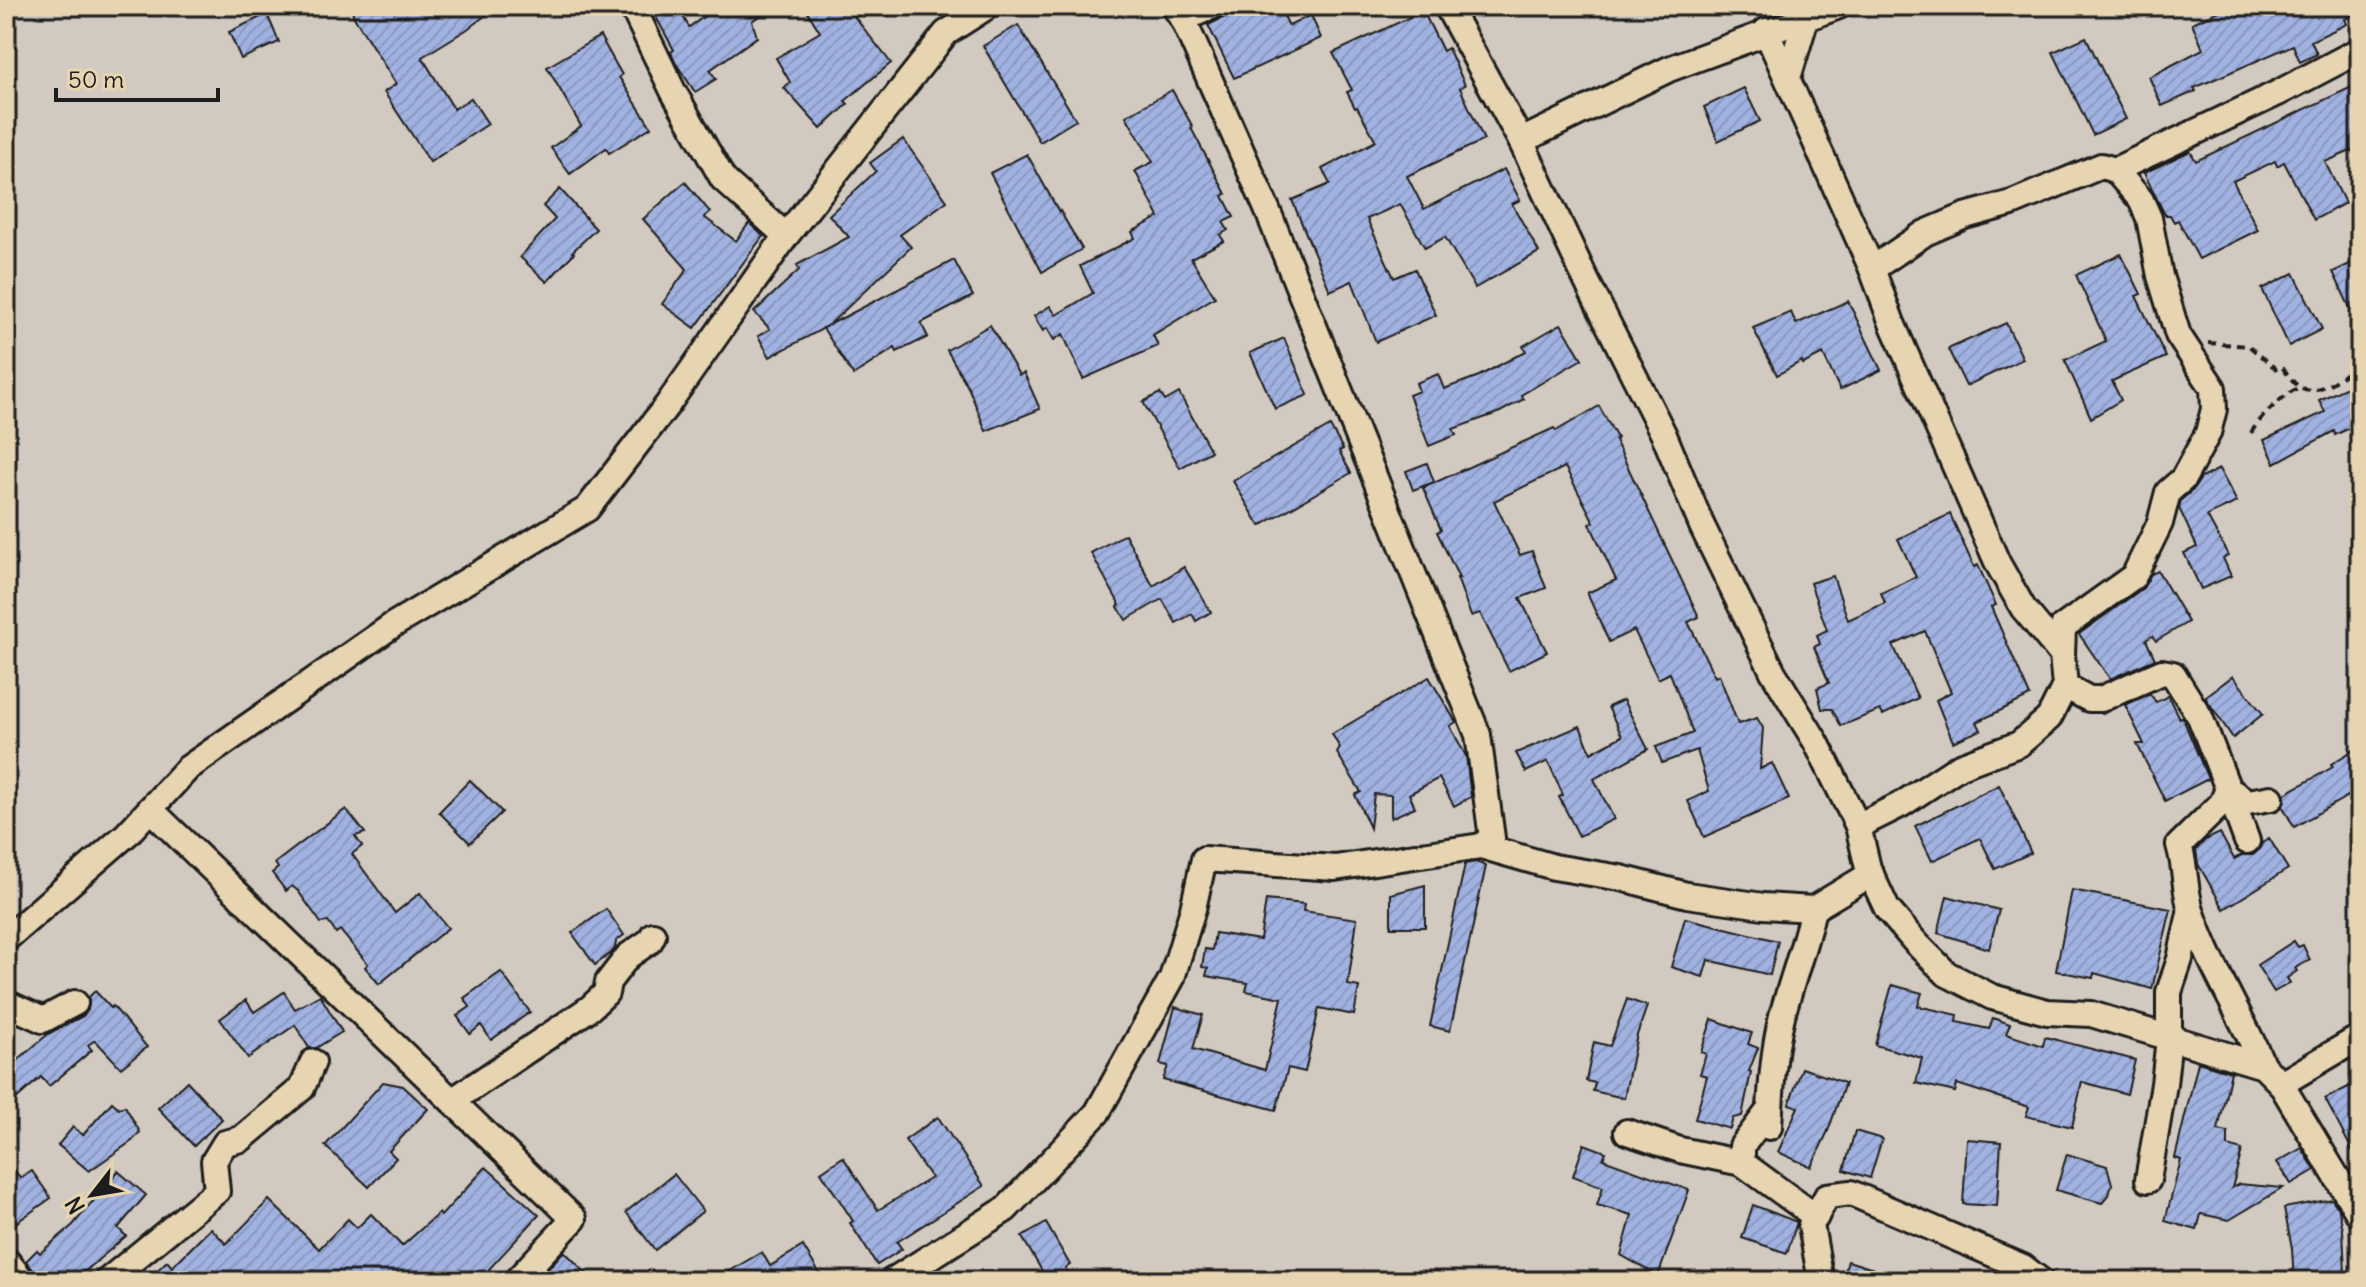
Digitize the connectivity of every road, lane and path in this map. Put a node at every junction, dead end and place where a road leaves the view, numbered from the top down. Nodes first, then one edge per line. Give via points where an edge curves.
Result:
1 (632, 6) edge
2 (988, 6) edge
3 (1213, 6) edge
4 (1447, 6) edge
5 (1839, 6) edge
6 (1179, 13) edge
7 (1806, 18) junction
8 (1766, 31) junction
9 (2360, 50) edge
10 (1788, 78) junction
11 (1521, 141) junction
12 (2115, 170) junction
13 (786, 236) junction
14 (1872, 269) junction
15 (2360, 340) edge
16 (2185, 344) junction
17 (2300, 387) junction
18 (2251, 433) dead end
19 (2062, 655) junction
20 (2065, 686) junction
21 (2228, 789) junction
22 (2271, 798) dead end
23 (150, 809) junction
24 (1858, 826) junction
25 (2247, 841) dead end
26 (1481, 846) junction
27 (1871, 874) junction
28 (1813, 909) junction
29 (2191, 910) junction
30 (653, 935) dead end
31 (6, 939) edge
32 (6, 1003) edge
33 (75, 1003) dead end
34 (2360, 1037) edge
35 (2169, 1038) junction
36 (313, 1062) dead end
37 (2263, 1066) junction
38 (2281, 1084) junction
39 (452, 1101) junction
40 (1627, 1132) dead end
41 (1742, 1163) junction
42 (2148, 1180) dead end
43 (2360, 1216) edge
44 (1816, 1217) junction
45 (6, 1260) edge
46 (23, 1281) edge
47 (107, 1281) edge
48 (516, 1281) edge
49 (892, 1281) edge
50 (1821, 1281) edge
51 (2041, 1281) edge

1 - 13 street via 723,179
2 - 13 street via 946,33
3 - 6 street
4 - 11 street
5 - 7 street
6 - 26 street via 1267,209 1478,735 1492,838
7 - 8 street
7 - 10 street
8 - 10 street
8 - 11 street via 1669,69
9 - 12 street
10 - 14 street
11 - 24 street via 1773,672
12 - 14 street via 2101,166 2012,203 1965,216 1925,233
12 - 16 street via 2149,218 2168,305
13 - 23 street via 587,509 393,625 188,768
14 - 19 street via 1998,564 2023,608
15 - 17 path via 2360,363 2314,390
16 - 17 path via 2249,346 2276,369 2282,367
16 - 19 street via 2213,388 2208,433 2183,479 2168,492 2160,523 2134,576 2063,627
17 - 18 path
19 - 20 street
20 - 21 street via 2089,699 2101,699 2162,672 2173,674 2200,717
20 - 24 street via 2049,718 2019,744 1960,766
21 - 22 street via 2248,802
21 - 25 street
21 - 29 street via 2222,803 2179,845
23 - 31 street
23 - 39 street
24 - 27 street
26 - 28 street via 1687,895
26 - 49 street via 1335,868 1204,859 1172,978 1097,1113 1006,1209
27 - 28 street
27 - 35 street via 1887,909 1947,974 1992,997 2047,1012 2091,1014
28 - 41 street via 1782,1018 1770,1118 1742,1146
29 - 35 street via 2169,992
29 - 37 street
30 - 39 street via 628,956 606,993 590,1008
32 - 33 street via 43,1020
34 - 38 street
35 - 37 street
35 - 42 street
36 - 47 street via 302,1088 241,1139 225,1143 214,1161 217,1191
37 - 38 street
38 - 43 street
39 - 48 street via 574,1219
40 - 41 street
41 - 44 street
44 - 50 street via 1811,1225
44 - 51 street via 1827,1196 1851,1193 2023,1267
45 - 46 street

